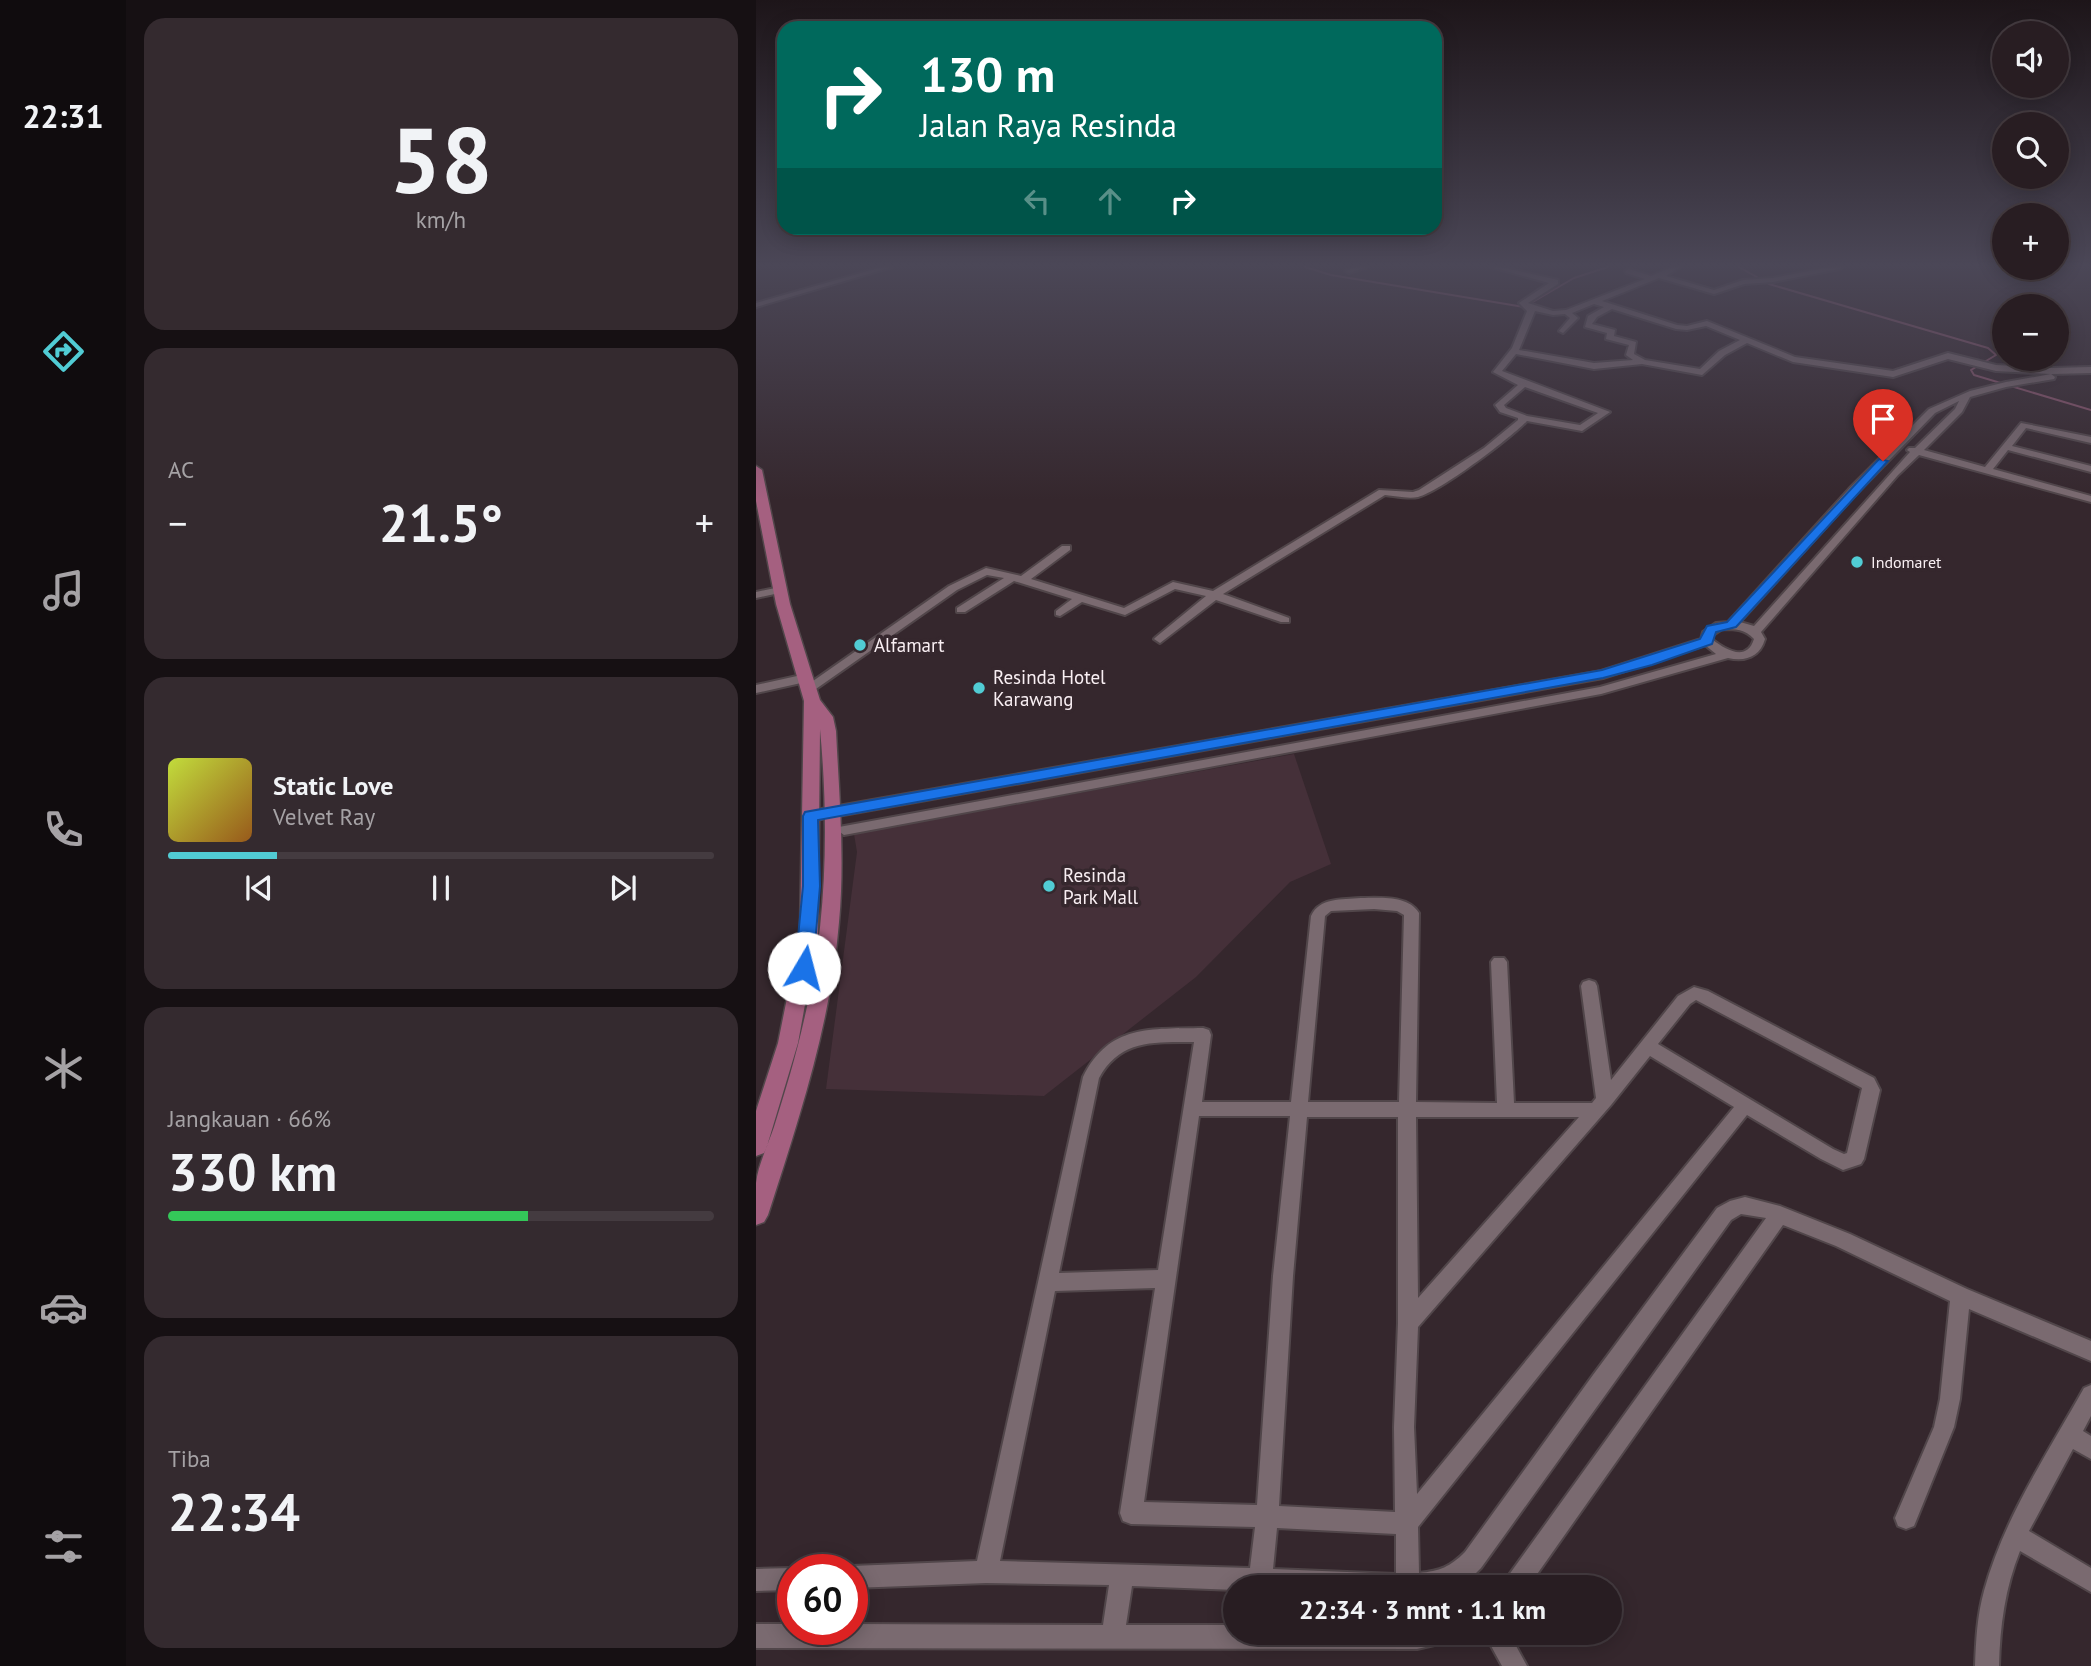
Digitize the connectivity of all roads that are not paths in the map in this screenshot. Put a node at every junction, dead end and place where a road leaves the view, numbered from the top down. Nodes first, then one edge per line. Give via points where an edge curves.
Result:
1 (1516, 345) edge
2 (1633, 345) edge
3 (1736, 345) edge
4 (1760, 345) edge
5 (1513, 351) junction
6 (1643, 362) junction
7 (2091, 372) edge
8 (1524, 384) junction
9 (1966, 397) junction
10 (1524, 418) junction
11 (2091, 440) edge
12 (1897, 446) junction
13 (2006, 447) junction
14 (1917, 452) junction
15 (2091, 469) edge
16 (756, 470) edge
17 (1986, 472) junction
18 (2091, 499) edge
19 (760, 515) edge
20 (1066, 548) dead end
21 (1017, 578) junction
22 (779, 586) junction
23 (756, 587) edge
24 (756, 595) edge
25 (1214, 595) junction
26 (1081, 598) junction
27 (961, 610) dead end
28 (1060, 613) dead end
29 (1285, 620) dead end
30 (1731, 625) junction
31 (1754, 633) junction
32 (1160, 639) dead end
33 (1707, 641) junction
34 (1728, 654) junction
35 (756, 689) edge
36 (809, 689) junction
37 (1472, 697) junction
38 (1481, 713) junction
39 (1130, 758) junction
40 (1133, 776) junction
41 (833, 811) junction
42 (810, 816) junction
43 (844, 830) dead end
44 (1499, 962) dead end
45 (1589, 986) dead end
46 (1649, 1047) junction
47 (1600, 1105) junction
48 (1745, 1105) junction
49 (1192, 1109) junction
50 (1300, 1109) junction
51 (1407, 1110) junction
52 (1506, 1110) junction
53 (756, 1146) edge
54 (1780, 1214) junction
55 (756, 1215) edge
56 (1166, 1279) junction
57 (1047, 1282) junction
58 (1960, 1296) junction
59 (1408, 1323) junction
60 (2091, 1351) edge
61 (2091, 1395) edge
62 (2070, 1435) junction
63 (2091, 1448) edge
64 (1267, 1516) junction
65 (1906, 1518) dead end
66 (1406, 1524) junction
67 (2015, 1535) junction
68 (986, 1572) junction
69 (1122, 1574) junction
70 (1261, 1575) edge
71 (1408, 1575) edge
72 (1458, 1575) edge
73 (1523, 1575) edge
74 (868, 1576) edge
75 (777, 1579) edge
76 (1223, 1579) edge
77 (756, 1580) edge
78 (2091, 1581) edge
79 (756, 1636) edge
80 (1113, 1636) junction
81 (1223, 1636) edge
82 (1503, 1645) edge
83 (1515, 1666) edge
84 (1987, 1666) edge

1 - 5 street
2 - 6 street via 1630,355
3 - 6 street via 1702,372
4 - 7 street via 1793,359 1894,374 1948,356 1996,368
5 - 6 street via 1594,366
5 - 8 street via 1497,372
7 - 9 street
8 - 10 street via 1499,404
8 - 10 street via 1605,412 1583,428
9 - 12 street via 1932,411
9 - 14 street
10 - 25 street via 1487,450 1423,492 1382,492
11 - 13 street via 2027,425
12 - 14 street
12 - 30 street
13 - 15 street
13 - 17 street
14 - 17 street
14 - 31 street
16 - 19 main road
17 - 18 street
19 - 22 main road
20 - 21 street
21 - 26 street
21 - 27 street
21 - 36 street via 978,573
22 - 23 street
22 - 24 street
22 - 36 main road
25 - 26 street via 1168,586 1125,612
25 - 29 street
25 - 32 street
26 - 28 street
30 - 31 street
30 - 33 street via 1712,629
31 - 34 street via 1762,642 1760,648 1746,655
33 - 34 street
33 - 37 street via 1603,674
34 - 38 street via 1601,690
35 - 36 street via 778,682
36 - 41 main road via 828,731
36 - 42 main road
37 - 38 street
37 - 39 street
38 - 40 street
39 - 40 street
39 - 41 street
40 - 43 street
41 - 42 street
41 - 55 main road via 827,950 812,1030 802,1077
42 - 53 main road via 811,886 804,968 783,1062
44 - 52 street
45 - 47 street
46 - 47 street
46 - 48 street
46 - 48 street via 1689,995 1702,995 1863,1080 1871,1090 1851,1162 1827,1154
47 - 52 street
47 - 59 street
48 - 66 street
49 - 50 street
49 - 56 street
49 - 57 street via 1203,1035 1133,1037 1100,1060 1091,1077
50 - 51 street
50 - 51 street via 1318,916 1329,906 1380,904 1405,906 1412,913
50 - 64 street
51 - 52 street
51 - 59 street
54 - 58 street
54 - 72 street via 1750,1205 1734,1206 1724,1214
54 - 73 street
56 - 57 street
56 - 64 street via 1131,1513
57 - 68 street
58 - 60 street
58 - 65 street via 1944,1427
59 - 66 street
61 - 62 street
62 - 63 street
62 - 67 street
64 - 66 street
64 - 70 street
66 - 71 street
67 - 78 street
67 - 84 street via 1987,1625
68 - 69 street
68 - 74 street
69 - 76 street
69 - 80 street
75 - 77 street
79 - 80 street
80 - 81 street
82 - 83 street

